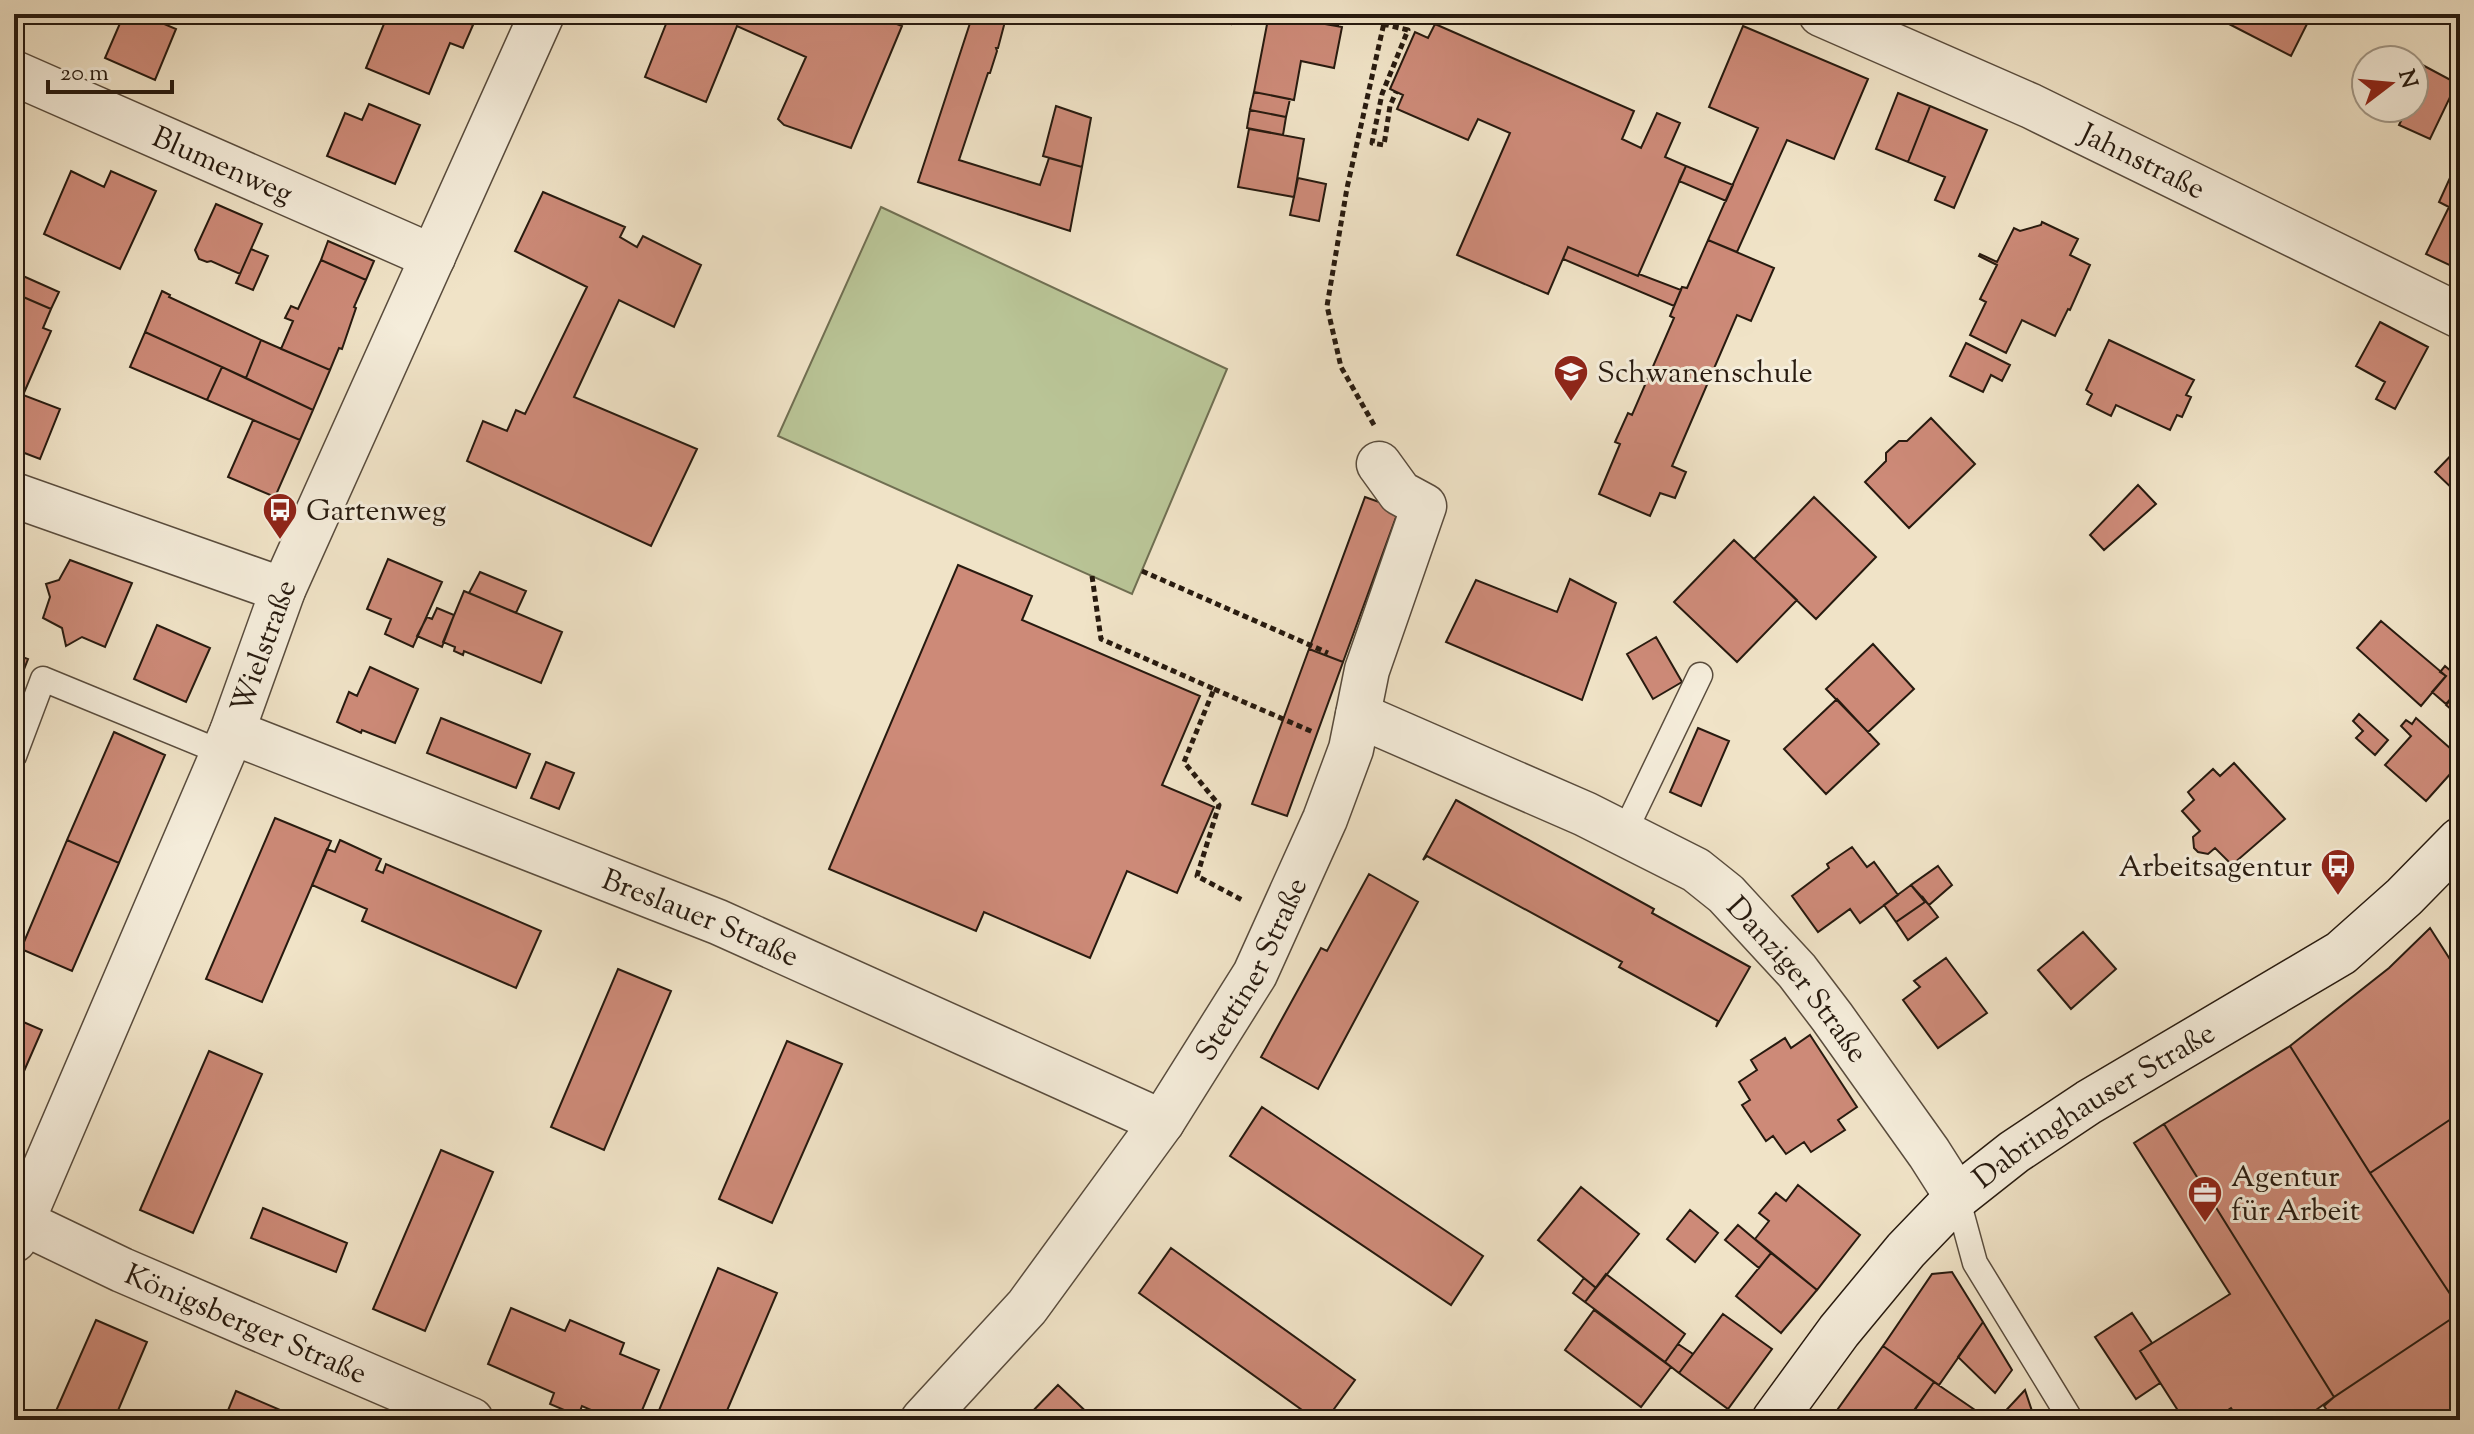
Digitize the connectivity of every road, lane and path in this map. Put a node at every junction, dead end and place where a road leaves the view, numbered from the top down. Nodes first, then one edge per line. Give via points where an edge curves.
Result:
1 (542, 14) edge
2 (1386, 14) edge
3 (1821, 14) edge
4 (1383, 24) junction
5 (14, 73) edge
6 (1396, 92) dead end
7 (433, 257) junction
8 (2460, 316) edge
9 (1377, 444) joint
10 (14, 495) edge
11 (1142, 571) dead end
12 (1092, 576) dead end
13 (283, 590) junction
14 (1367, 670) junction
15 (1700, 675) dead end
16 (1214, 689) junction
17 (1354, 732) junction
18 (227, 742) junction
19 (14, 756) edge
20 (1624, 833) junction
21 (2460, 840) edge
22 (1279, 921) junction
23 (1162, 1122) junction
24 (1957, 1197) junction
25 (18, 1231) edge
26 (471, 1420) edge
27 (923, 1420) edge
28 (1774, 1420) edge
29 (2071, 1420) edge

1 - 7 street, Wielstraße
2 - 4 path
3 - 8 street, Jahnstraße via 2031,106
4 - 6 path via 1408,30 1382,94 1372,143 1384,145
4 - 9 path via 1327,306 1341,367
5 - 7 street, Blumenweg
7 - 13 street, Wielstraße
9 - 14 street, Stettiner Straße via 1400,493 1424,506
10 - 13 street
11 - 14 path
12 - 16 path via 1101,639
13 - 18 street, Wielstraße
14 - 17 street, Stettiner Straße
15 - 20 lane
16 - 17 path
16 - 22 path via 1184,762 1219,805 1197,876
17 - 20 street, Danziger Straße via 1475,765
17 - 22 street, Stettiner Straße via 1325,819
18 - 19 lane via 43,679
18 - 23 street, Breslauer Straße via 718,922
18 - 25 street, Wielstraße
20 - 24 street, Danziger Straße via 1696,870 1726,894 1797,971
21 - 24 street, Dabringhauser Straße via 2341,953 2089,1102
22 - 23 street, Stettiner Straße via 1255,974
23 - 27 street, Stettiner Straße via 1027,1307
24 - 28 street, Dabringhauser Straße via 1849,1319
24 - 29 lane, Danziger Straße via 1975,1263
25 - 26 street, Königsberger Straße via 122,1270

